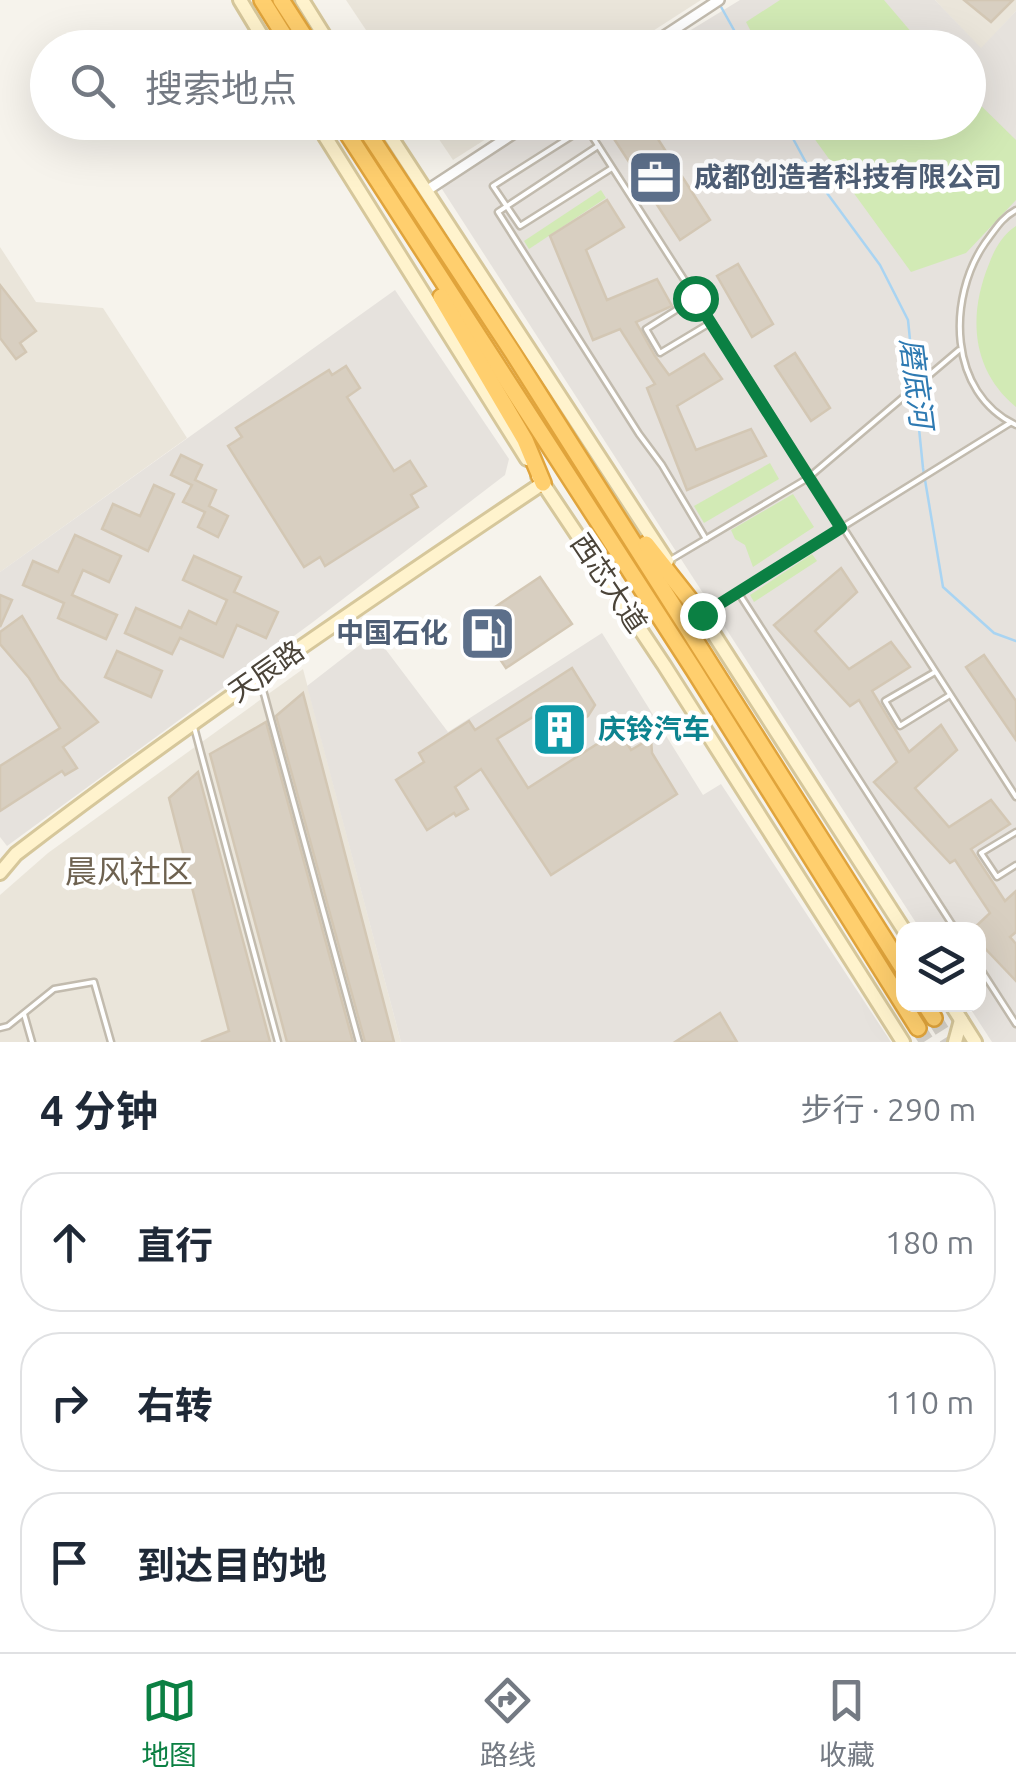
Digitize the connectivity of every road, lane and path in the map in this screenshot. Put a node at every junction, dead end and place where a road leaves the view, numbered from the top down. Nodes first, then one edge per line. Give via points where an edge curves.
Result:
1 (240, 0) edge
2 (262, 0) edge
3 (280, 0) edge
4 (302, 0) edge
5 (719, 0) edge
6 (258, 30) edge
7 (281, 30) edge
8 (300, 30) edge
9 (321, 30) edge
10 (673, 30) edge
11 (327, 140) edge
12 (351, 140) edge
13 (373, 140) edge
14 (393, 140) edge
15 (504, 140) edge
16 (562, 140) edge
17 (594, 140) edge
18 (598, 146) junction
19 (612, 168) junction
20 (426, 191) junction
21 (393, 205) junction
22 (506, 206) junction
23 (1016, 210) edge
24 (695, 298) junction
25 (710, 323) junction
26 (959, 350) junction
27 (512, 353) junction
28 (1013, 424) edge
29 (808, 478) junction
30 (543, 484) junction
31 (841, 528) junction
32 (706, 539) junction
33 (668, 562) junction
34 (738, 592) junction
35 (702, 615) junction
36 (935, 672) junction
37 (259, 674) junction
38 (950, 695) junction
39 (192, 722) junction
40 (1016, 797) edge
41 (1016, 832) edge
42 (1016, 865) edge
43 (0, 873) edge
44 (899, 922) edge
45 (951, 922) edge
46 (896, 957) edge
47 (986, 977) edge
48 (956, 1012) edge
49 (24, 1014) junction
50 (961, 1020) junction
51 (1016, 1024) edge
52 (0, 1028) edge
53 (918, 1028) tunnel mouth
54 (32, 1042) edge
55 (112, 1042) edge
56 (278, 1042) edge
57 (359, 1042) edge
58 (903, 1042) edge
59 (955, 1042) edge
60 (975, 1042) edge

1 - 6 main road
2 - 7 highway
3 - 8 highway
4 - 9 main road
5 - 10 street
11 - 30 main road, 西芯大道
12 - 21 highway, 西芯大道
13 - 27 highway, 西芯大道
14 - 20 main road
15 - 20 street
16 - 22 lane via 493,186
17 - 18 lane
18 - 19 lane
18 - 22 lane
19 - 22 lane via 520,226
19 - 24 lane
20 - 33 main road
21 - 30 highway via 526,440
21 - 53 highway, 西芯大道
22 - 32 lane via 498,212
23 - 26 lane via 977,255 960,295
24 - 25 lane
24 - 25 lane via 646,328 660,353
25 - 29 lane
26 - 28 lane via 982,397
26 - 29 lane
27 - 35 highway
27 - 46 highway, 西芯大道
28 - 31 lane
29 - 31 lane
29 - 32 lane
30 - 37 main road, 天辰路
30 - 58 main road, 西芯大道
31 - 34 lane
31 - 36 lane
32 - 33 lane
33 - 35 main road
34 - 35 lane
34 - 45 lane
35 - 44 main road
36 - 38 lane
36 - 38 lane via 885,701 900,726
37 - 39 main road, 天辰路
37 - 57 lane
38 - 40 lane
39 - 43 main road, 天辰路 via 16,854
39 - 56 lane
41 - 42 lane via 982,853 998,877
47 - 51 lane
48 - 50 main road
49 - 52 lane
49 - 54 lane
49 - 55 lane via 54,990 94,982
50 - 59 main road
50 - 60 main road

